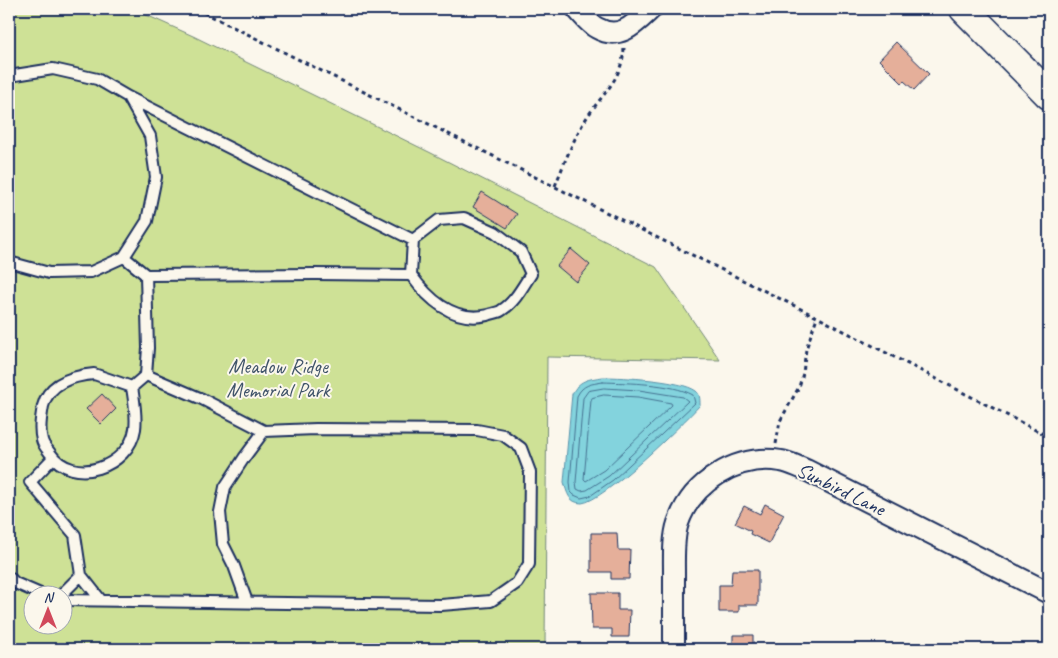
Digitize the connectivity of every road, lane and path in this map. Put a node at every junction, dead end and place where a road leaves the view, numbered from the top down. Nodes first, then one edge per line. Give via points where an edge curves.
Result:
1 (197, 9) edge
2 (577, 9) edge
3 (651, 9) edge
4 (964, 9) edge
5 (623, 32) junction
6 (9, 76) edge
7 (1049, 96) edge
8 (128, 98) junction
9 (555, 186) junction
10 (413, 240) junction
11 (124, 257) junction
12 (9, 262) edge
13 (146, 275) junction
14 (411, 276) junction
15 (817, 317) junction
16 (146, 375) junction
17 (132, 387) junction
18 (264, 431) junction
19 (1049, 437) edge
20 (776, 444) dead end
21 (53, 458) junction
22 (81, 575) junction
23 (9, 577) edge
24 (22, 586) edge
25 (70, 586) edge
26 (1049, 593) edge
27 (100, 599) junction
28 (72, 600) edge
29 (247, 602) junction
30 (674, 649) edge

1 - 9 path
2 - 5 street via 596,28 609,33
3 - 5 street
4 - 7 street
5 - 9 path via 620,70 585,120
6 - 8 lane via 52,69 97,79
8 - 10 lane
8 - 11 lane via 150,136 156,177 147,221
9 - 15 path
10 - 14 lane
10 - 14 lane via 439,220 464,218 495,232 521,252 531,274 502,311 479,317 453,314 423,292
11 - 12 lane via 91,272 49,273
11 - 13 lane
13 - 14 lane
13 - 16 lane
15 - 19 path
15 - 20 path via 806,350 804,373 780,421
16 - 17 lane
16 - 18 lane
17 - 21 lane via 135,430 127,448 116,460 101,469 84,470 67,467
17 - 21 lane via 94,374 73,376 56,386 44,402 40,421 42,442
18 - 29 lane via 226,487 220,512 224,544
18 - 29 lane via 477,430 503,435 521,448 530,472 529,564 517,583 491,601 441,605
21 - 22 lane via 30,482 75,534
22 - 25 lane
22 - 27 lane
23 - 24 lane
26 - 30 street, Sunbird Lane via 806,470 781,461 755,461 729,467 707,481 688,501 678,524 674,550
27 - 28 lane
27 - 29 lane

